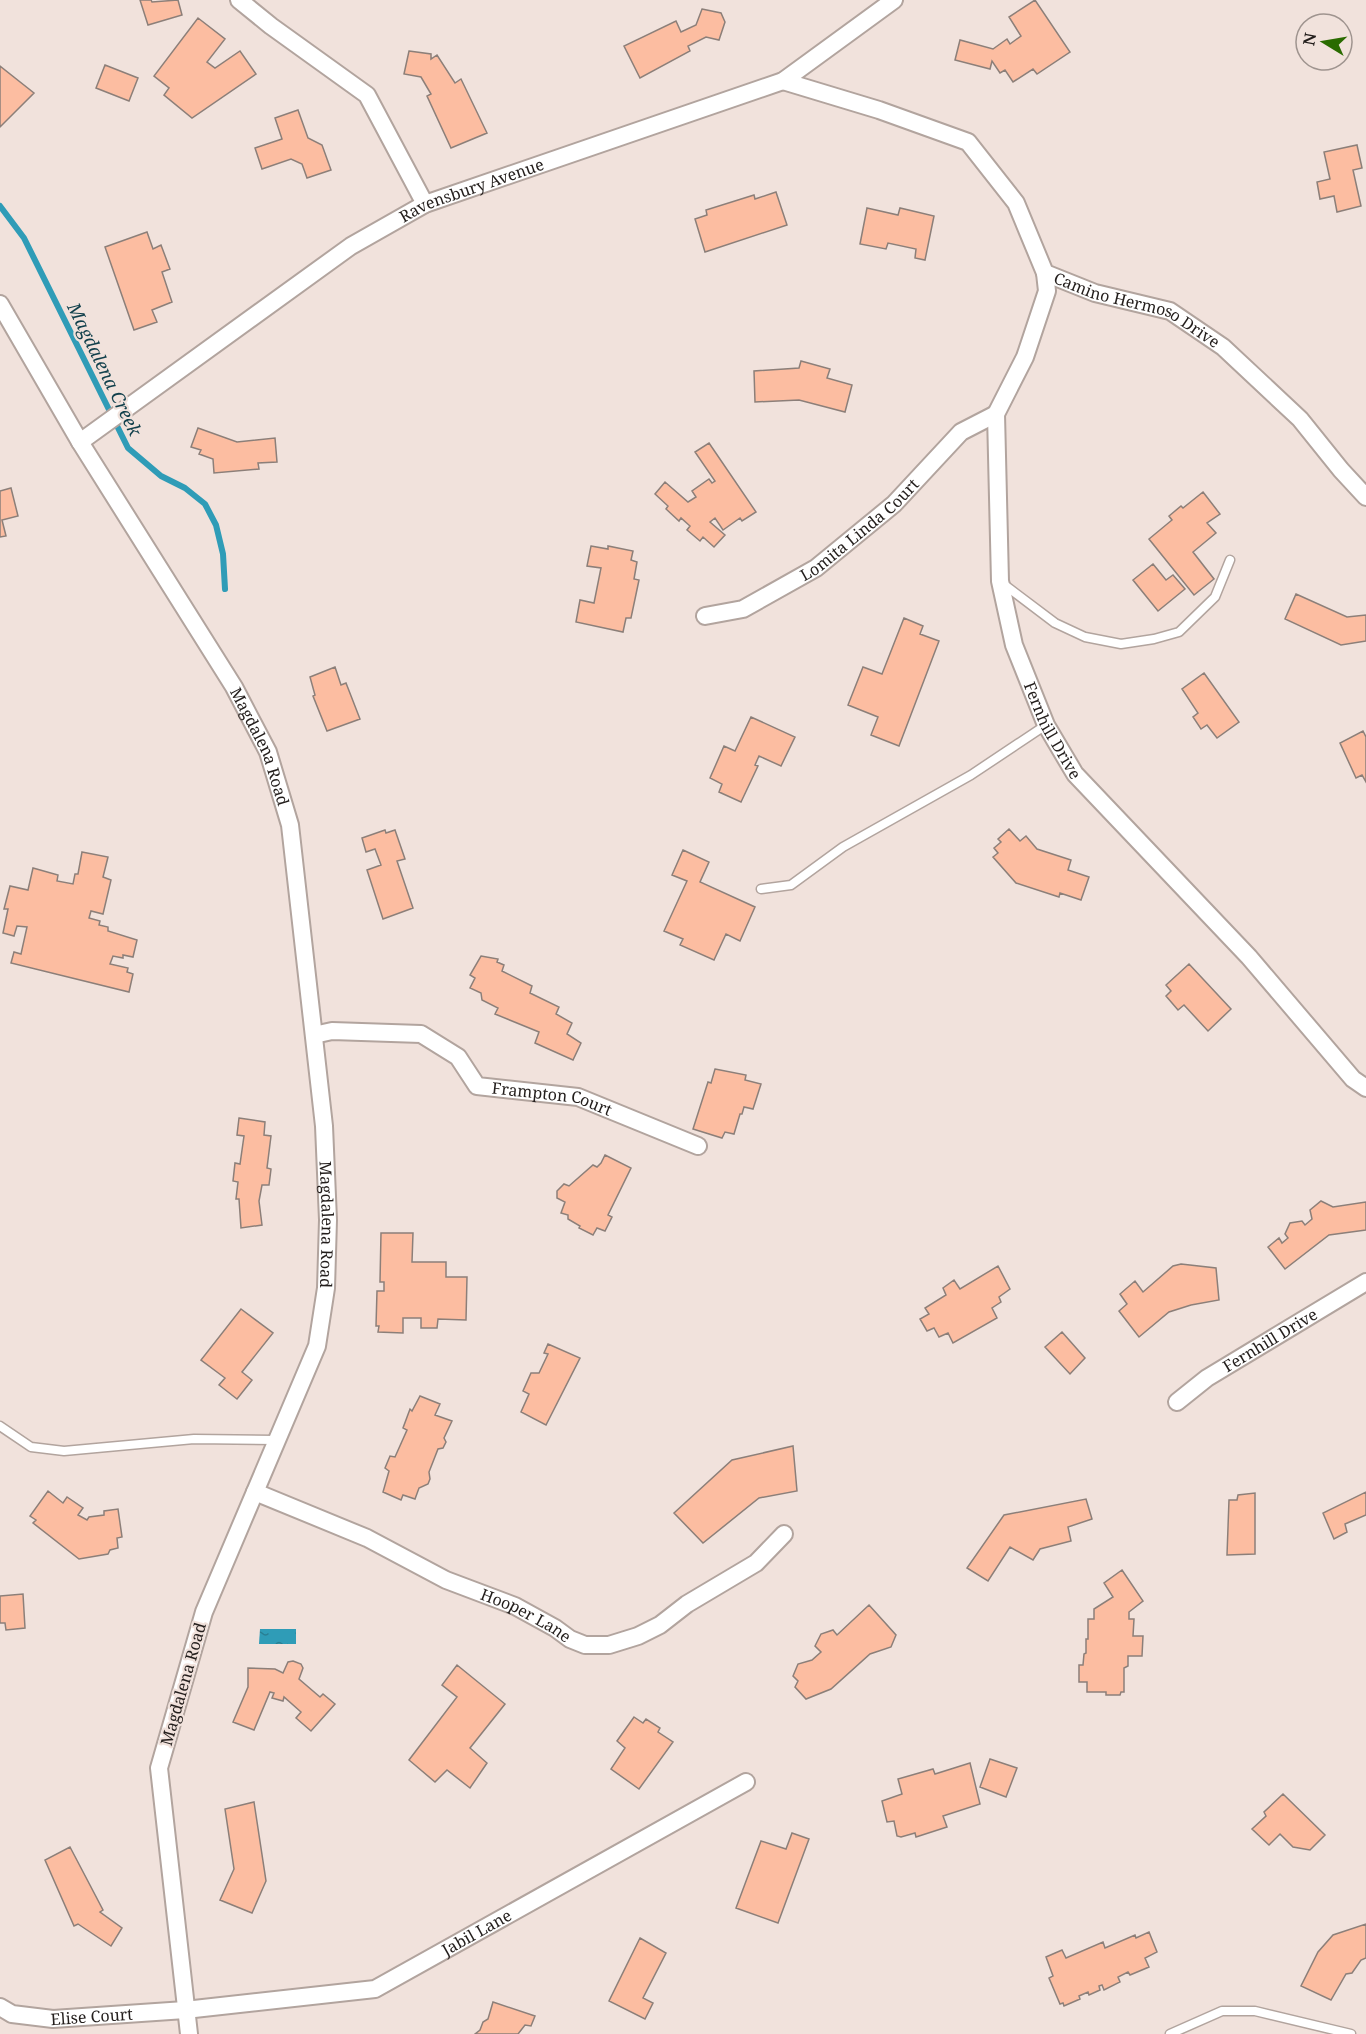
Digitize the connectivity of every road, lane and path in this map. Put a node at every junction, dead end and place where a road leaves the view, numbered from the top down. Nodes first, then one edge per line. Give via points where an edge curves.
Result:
1 (239, 0) edge
2 (894, 0) edge
3 (783, 81) junction
4 (425, 204) junction
5 (1045, 273) junction
6 (0, 304) edge
7 (996, 414) junction
8 (80, 442) junction
9 (1366, 497) edge
10 (1230, 560) dead end
11 (1000, 581) junction
12 (705, 616) dead end
13 (1046, 725) junction
14 (761, 889) dead end
15 (314, 1035) junction
16 (1366, 1089) edge
17 (698, 1146) dead end
18 (1366, 1282) edge
19 (1177, 1402) dead end
20 (0, 1426) edge
21 (276, 1440) junction
22 (255, 1492) junction
23 (784, 1534) dead end
24 (746, 1782) dead end
25 (0, 2007) edge
26 (185, 2010) junction
27 (189, 2034) edge
28 (1170, 2034) edge
29 (1351, 2034) edge

1 - 4 street via 367,95
2 - 3 street, Ravensbury Avenue
3 - 4 street, Ravensbury Avenue
3 - 5 street, Camino Hermoso Drive via 968,142 1016,203
4 - 8 street, Ravensbury Avenue via 351,246
5 - 7 street, Fernhill Drive via 1047,291 1025,357
5 - 9 street, Camino Hermoso Drive via 1095,292 1170,311 1223,347 1300,419
6 - 8 street, Magdalena Road
7 - 11 street, Fernhill Drive
7 - 12 street, Lomita Linda Court via 961,432 894,504 816,568 743,609
8 - 15 street, Magdalena Road via 234,687 268,752 290,825
10 - 11 lane via 1215,597 1179,632 1121,644 1085,637 1055,623
11 - 13 street, Fernhill Drive via 1014,645
13 - 14 lane via 971,775 843,847 791,885
13 - 16 street, Fernhill Drive via 1075,774 1249,957 1353,1079
15 - 17 street, Frampton Court via 332,1031 421,1034 458,1057 477,1086 578,1096
15 - 21 street, Magdalena Road via 324,1126 326,1288 317,1346
18 - 19 street, Fernhill Drive via 1207,1378
20 - 21 lane via 32,1447 64,1450 194,1439
21 - 22 street, Magdalena Road
22 - 23 street, Hooper Lane via 368,1538 446,1580 515,1606 585,1645 609,1645 660,1625 756,1563
22 - 26 street, Magdalena Road via 204,1612 159,1768
24 - 26 street, Jabil Lane via 375,1989
25 - 26 street, Elise Court via 12,2014 53,2019
26 - 27 street, Magdalena Road
28 - 29 lane via 1222,2011 1255,2011

